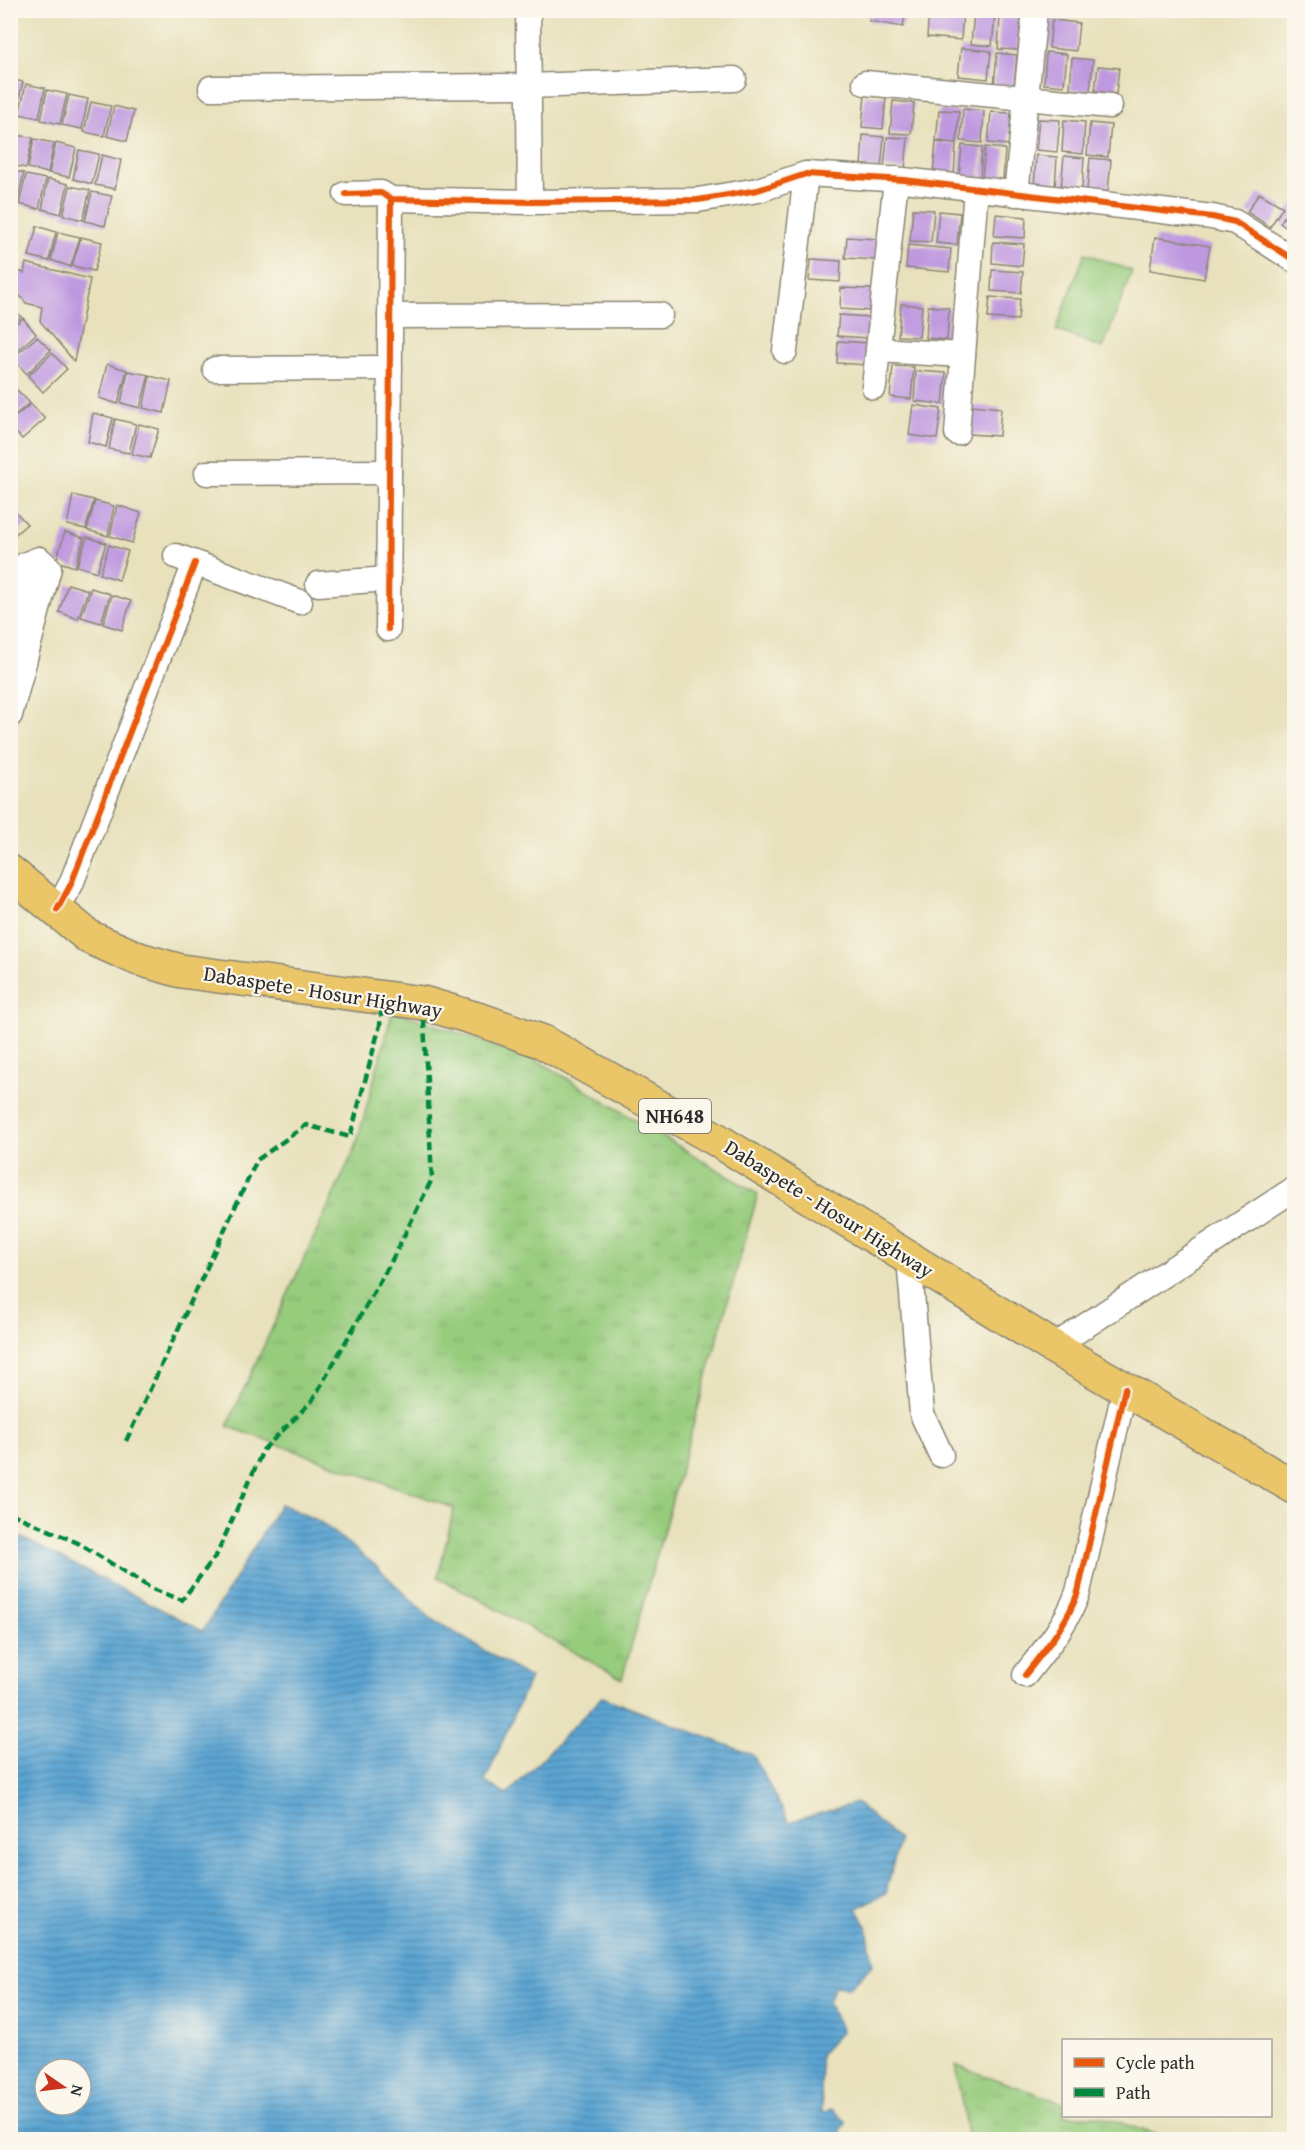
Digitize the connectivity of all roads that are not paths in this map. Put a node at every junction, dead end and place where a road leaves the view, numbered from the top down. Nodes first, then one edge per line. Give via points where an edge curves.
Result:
1 (528, 10) edge
2 (1035, 10) edge
3 (734, 79) dead end
4 (865, 83) dead end
5 (528, 86) junction
6 (211, 88) dead end
7 (1026, 98) junction
8 (1110, 106) dead end
9 (806, 174) junction
10 (896, 179) junction
11 (976, 189) junction
12 (346, 194) dead end
13 (1016, 194) junction
14 (391, 199) junction
15 (530, 202) junction
16 (1294, 260) edge
17 (660, 315) dead end
18 (390, 316) junction
19 (878, 350) junction
20 (785, 351) dead end
21 (963, 355) junction
22 (390, 368) junction
23 (215, 369) dead end
24 (874, 387) dead end
25 (957, 433) dead end
26 (389, 472) junction
27 (207, 473) dead end
28 (389, 579) junction
29 (318, 584) dead end
30 (300, 602) dead end
31 (10, 627) edge
32 (388, 629) dead end
33 (10, 715) edge
34 (10, 872) edge
35 (57, 910) junction
36 (1294, 1189) edge
37 (909, 1258) junction
38 (1053, 1347) junction
39 (1125, 1388) junction
40 (941, 1455) dead end
41 (1294, 1487) edge
42 (1026, 1675) dead end

1 - 5 street
2 - 7 street
3 - 5 street
4 - 7 street
5 - 6 street
5 - 15 street
7 - 8 street
7 - 13 street
9 - 10 street
9 - 15 street via 758,190 698,200
9 - 20 street
10 - 11 street
10 - 19 street
11 - 13 street
11 - 21 street
12 - 14 street via 381,193
13 - 16 street via 1235,222
14 - 15 street
14 - 18 street
17 - 18 street
18 - 22 street
19 - 21 street
19 - 24 street
21 - 25 street
22 - 23 street
22 - 26 street
26 - 27 street
26 - 28 street
28 - 29 street
28 - 32 street
30 - 35 street via 186,559 71,884
31 - 33 street via 26,564 39,559 49,568
34 - 35 highway, Dabaspete - Hosur Highway / NH648
35 - 37 highway, Dabaspete - Hosur Highway / NH648 via 89,937 139,959 181,971 423,1003 543,1042 714,1138
36 - 38 street
37 - 38 highway, Dabaspete - Hosur Highway / NH648
37 - 40 street via 922,1414
38 - 39 highway, Dabaspete - Hosur Highway / NH648
39 - 41 highway, Dabaspete - Hosur Highway / NH648
39 - 42 street via 1078,1592 1060,1630

